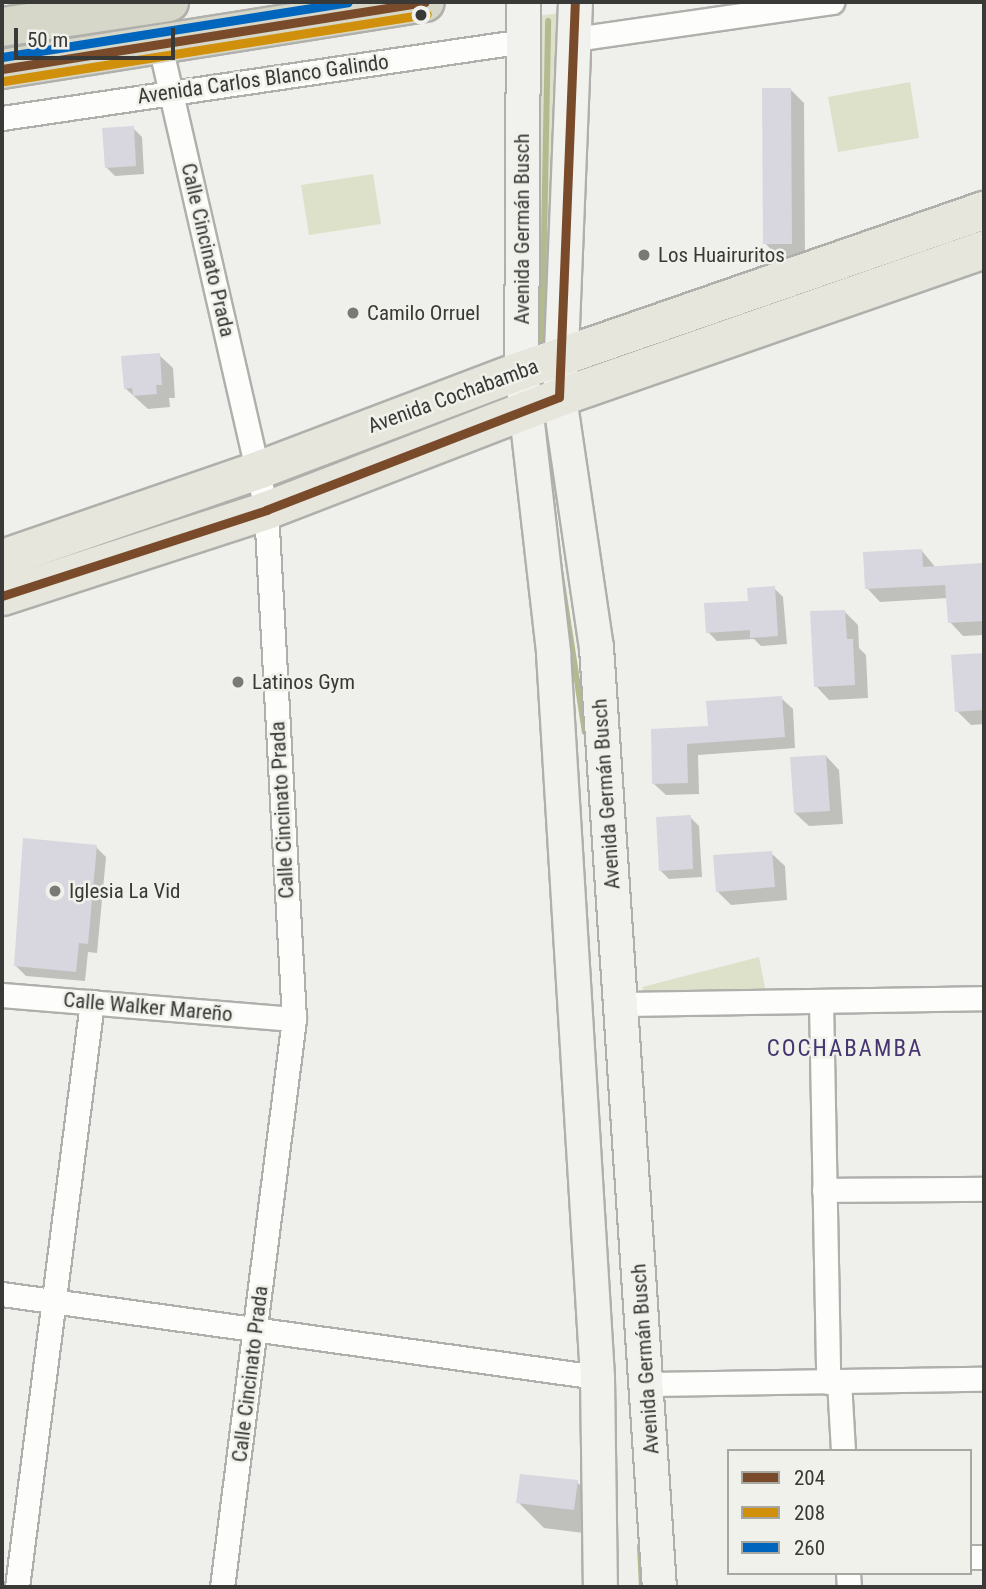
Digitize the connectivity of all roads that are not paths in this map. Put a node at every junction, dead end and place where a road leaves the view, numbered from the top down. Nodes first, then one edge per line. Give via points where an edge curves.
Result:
1 (425, 2) edge
2 (523, 2) edge
3 (575, 2) edge
4 (832, 2) edge
5 (157, 3) edge
6 (2, 27) edge
7 (575, 39) junction
8 (159, 41) junction
9 (524, 41) junction
10 (2, 69) edge
11 (172, 93) junction
12 (2, 118) edge
13 (984, 210) edge
14 (984, 249) edge
15 (563, 355) junction
16 (521, 370) junction
17 (559, 397) junction
18 (524, 411) junction
19 (260, 469) junction
20 (266, 510) junction
21 (2, 558) edge
22 (2, 596) edge
23 (2, 995) edge
24 (984, 998) edge
25 (821, 1001) junction
26 (92, 1002) junction
27 (621, 1004) junction
28 (294, 1019) junction
29 (984, 1189) edge
30 (824, 1191) junction
31 (2, 1294) edge
32 (53, 1301) junction
33 (257, 1328) junction
34 (597, 1377) junction
35 (984, 1379) edge
36 (834, 1382) junction
37 (647, 1384) junction
38 (842, 1449) edge
39 (16, 1587) edge
40 (222, 1587) edge
41 (600, 1587) edge
42 (659, 1587) edge

1 - 8 highway
2 - 9 street, Avenida Germán Busch
3 - 7 street, Avenida Germán Busch
4 - 7 street
5 - 6 highway
7 - 15 street, Avenida Germán Busch
8 - 10 highway
8 - 11 street, Calle Cincinato Prada
9 - 11 street, Avenida Carlos Blanco Galindo
9 - 16 street, Avenida Germán Busch
11 - 12 street, Avenida Carlos Blanco Galindo
11 - 19 street, Calle Cincinato Prada
13 - 15 main road, Avenida Cochabamba
14 - 17 main road, Avenida Cochabamba
15 - 16 main road, Avenida Cochabamba
15 - 17 street, Avenida Germán Busch
16 - 18 street, Avenida Germán Busch
16 - 19 main road, Avenida Cochabamba
17 - 18 main road, Avenida Cochabamba
17 - 27 street, Avenida Germán Busch via 596,647
18 - 20 main road, Avenida Cochabamba
18 - 34 street, Avenida Germán Busch via 552,641
19 - 20 street, Calle Cincinato Prada
19 - 21 main road, Avenida Cochabamba
20 - 22 main road, Avenida Cochabamba
20 - 28 street, Calle Cincinato Prada
23 - 26 street, Calle Walker Mareño
24 - 25 street
25 - 27 street
25 - 30 street
26 - 28 street, Calle Walker Mareño
26 - 32 street
27 - 37 street, Avenida Germán Busch
28 - 33 street, Calle Cincinato Prada
29 - 30 street
30 - 36 street
31 - 32 street
32 - 33 street
32 - 39 street
33 - 34 street
33 - 40 street, Calle Cincinato Prada
34 - 41 street, Avenida Germán Busch
35 - 36 street
36 - 37 street
36 - 38 street
37 - 42 street, Avenida Germán Busch

